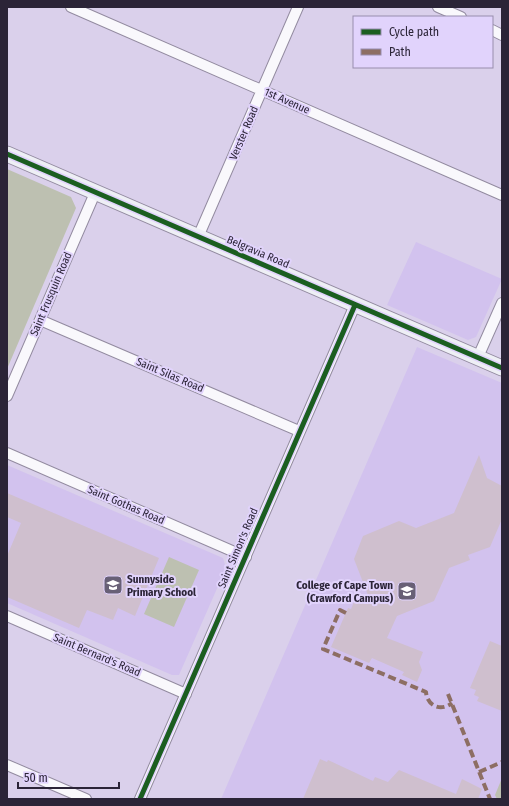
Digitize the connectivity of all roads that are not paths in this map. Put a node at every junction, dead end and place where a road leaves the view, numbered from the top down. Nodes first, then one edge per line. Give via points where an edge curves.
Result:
1 (71, 7) edge
2 (298, 7) edge
3 (438, 7) edge
4 (460, 16) edge
5 (493, 30) edge
6 (502, 35) edge
7 (262, 90) junction
8 (7, 154) edge
9 (95, 193) junction
10 (502, 194) edge
11 (198, 237) junction
12 (502, 303) edge
13 (355, 305) junction
14 (40, 320) junction
15 (478, 357) junction
16 (502, 368) edge
17 (7, 396) edge
18 (299, 431) junction
19 (7, 453) edge
20 (246, 557) junction
21 (7, 616) edge
22 (186, 694) junction
23 (7, 765) edge
24 (86, 799) edge
25 (140, 799) edge

1 - 7 street, 1st Avenue
2 - 7 street, Verster Road
3 - 4 street
5 - 6 street
7 - 10 street, 1st Avenue
7 - 11 street, Verster Road
8 - 9 street, Belgravia Road
9 - 11 street, Belgravia Road
9 - 14 street, Saint Frusquin Road
11 - 13 street, Belgravia Road
12 - 15 street
13 - 15 street, Belgravia Road
13 - 18 street, Saint Simon's Road
14 - 17 street, Saint Frusquin Road
14 - 18 street, Saint Silas Road
15 - 16 street, Belgravia Road
18 - 20 street, Saint Simon's Road
19 - 20 street, Saint Gothas Road
20 - 22 street, Saint Simon's Road
21 - 22 street, Saint Bernard's Road
22 - 25 street, Saint Simon's Road
23 - 24 street

